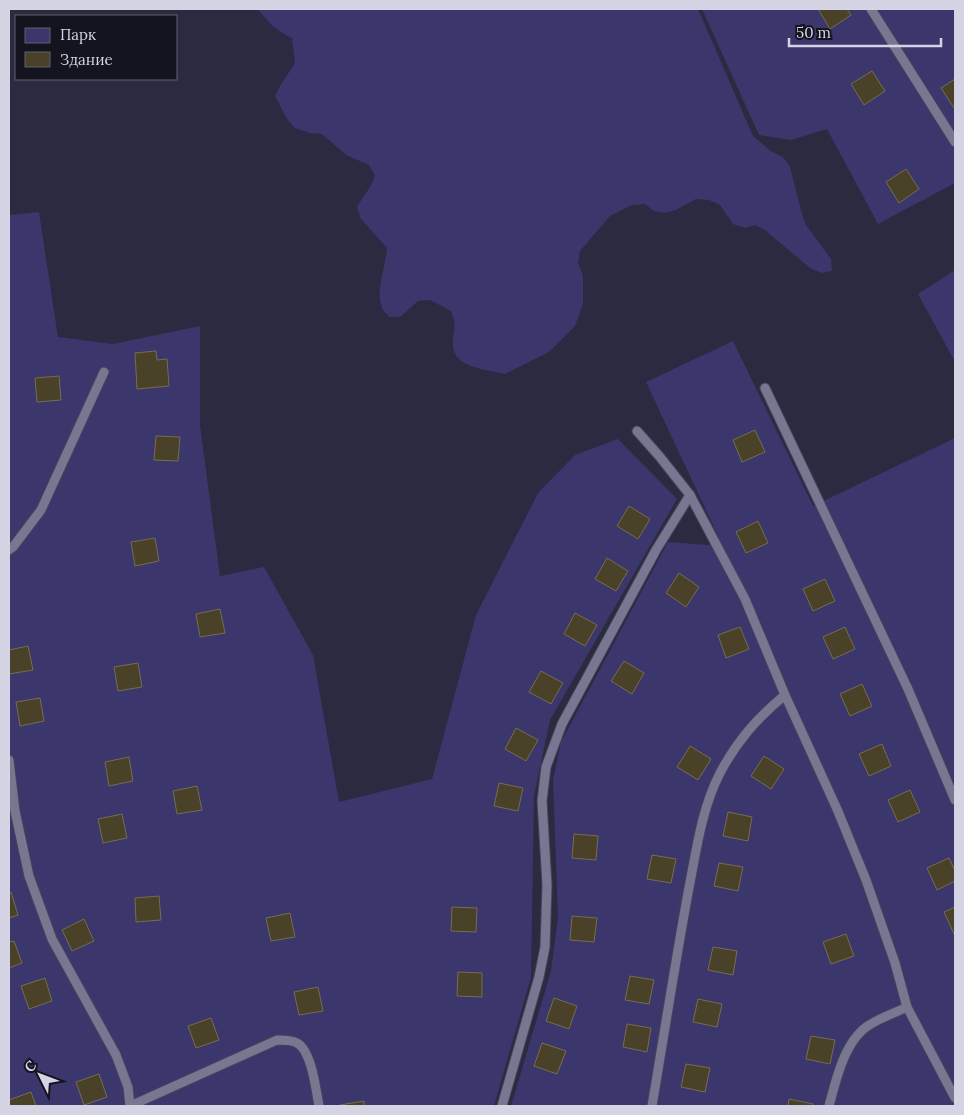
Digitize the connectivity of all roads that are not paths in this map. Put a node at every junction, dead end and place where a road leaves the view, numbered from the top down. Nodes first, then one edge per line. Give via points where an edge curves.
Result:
1 (871, 9) edge
2 (955, 142) edge
3 (104, 372) dead end
4 (765, 388) dead end
5 (637, 431) dead end
6 (690, 495) junction
7 (9, 550) edge
8 (785, 695) junction
9 (9, 760) edge
10 (955, 800) edge
11 (907, 1007) junction
12 (955, 1098) edge
13 (130, 1106) edge
14 (319, 1106) edge
15 (502, 1106) edge
16 (652, 1106) edge
17 (828, 1106) edge

1 - 2 lane
3 - 7 lane via 41,510
4 - 10 lane via 908,689
5 - 6 lane
6 - 8 lane via 745,599
6 - 15 lane via 656,550 562,724 546,767 542,801 547,885 545,947
8 - 11 lane via 866,880
8 - 16 lane via 742,736 720,774 703,817
9 - 13 lane via 15,810 29,876 52,939 116,1055 128,1087
11 - 12 lane
11 - 17 lane via 869,1024 852,1042 839,1068
13 - 14 lane via 277,1040 297,1043 305,1051

